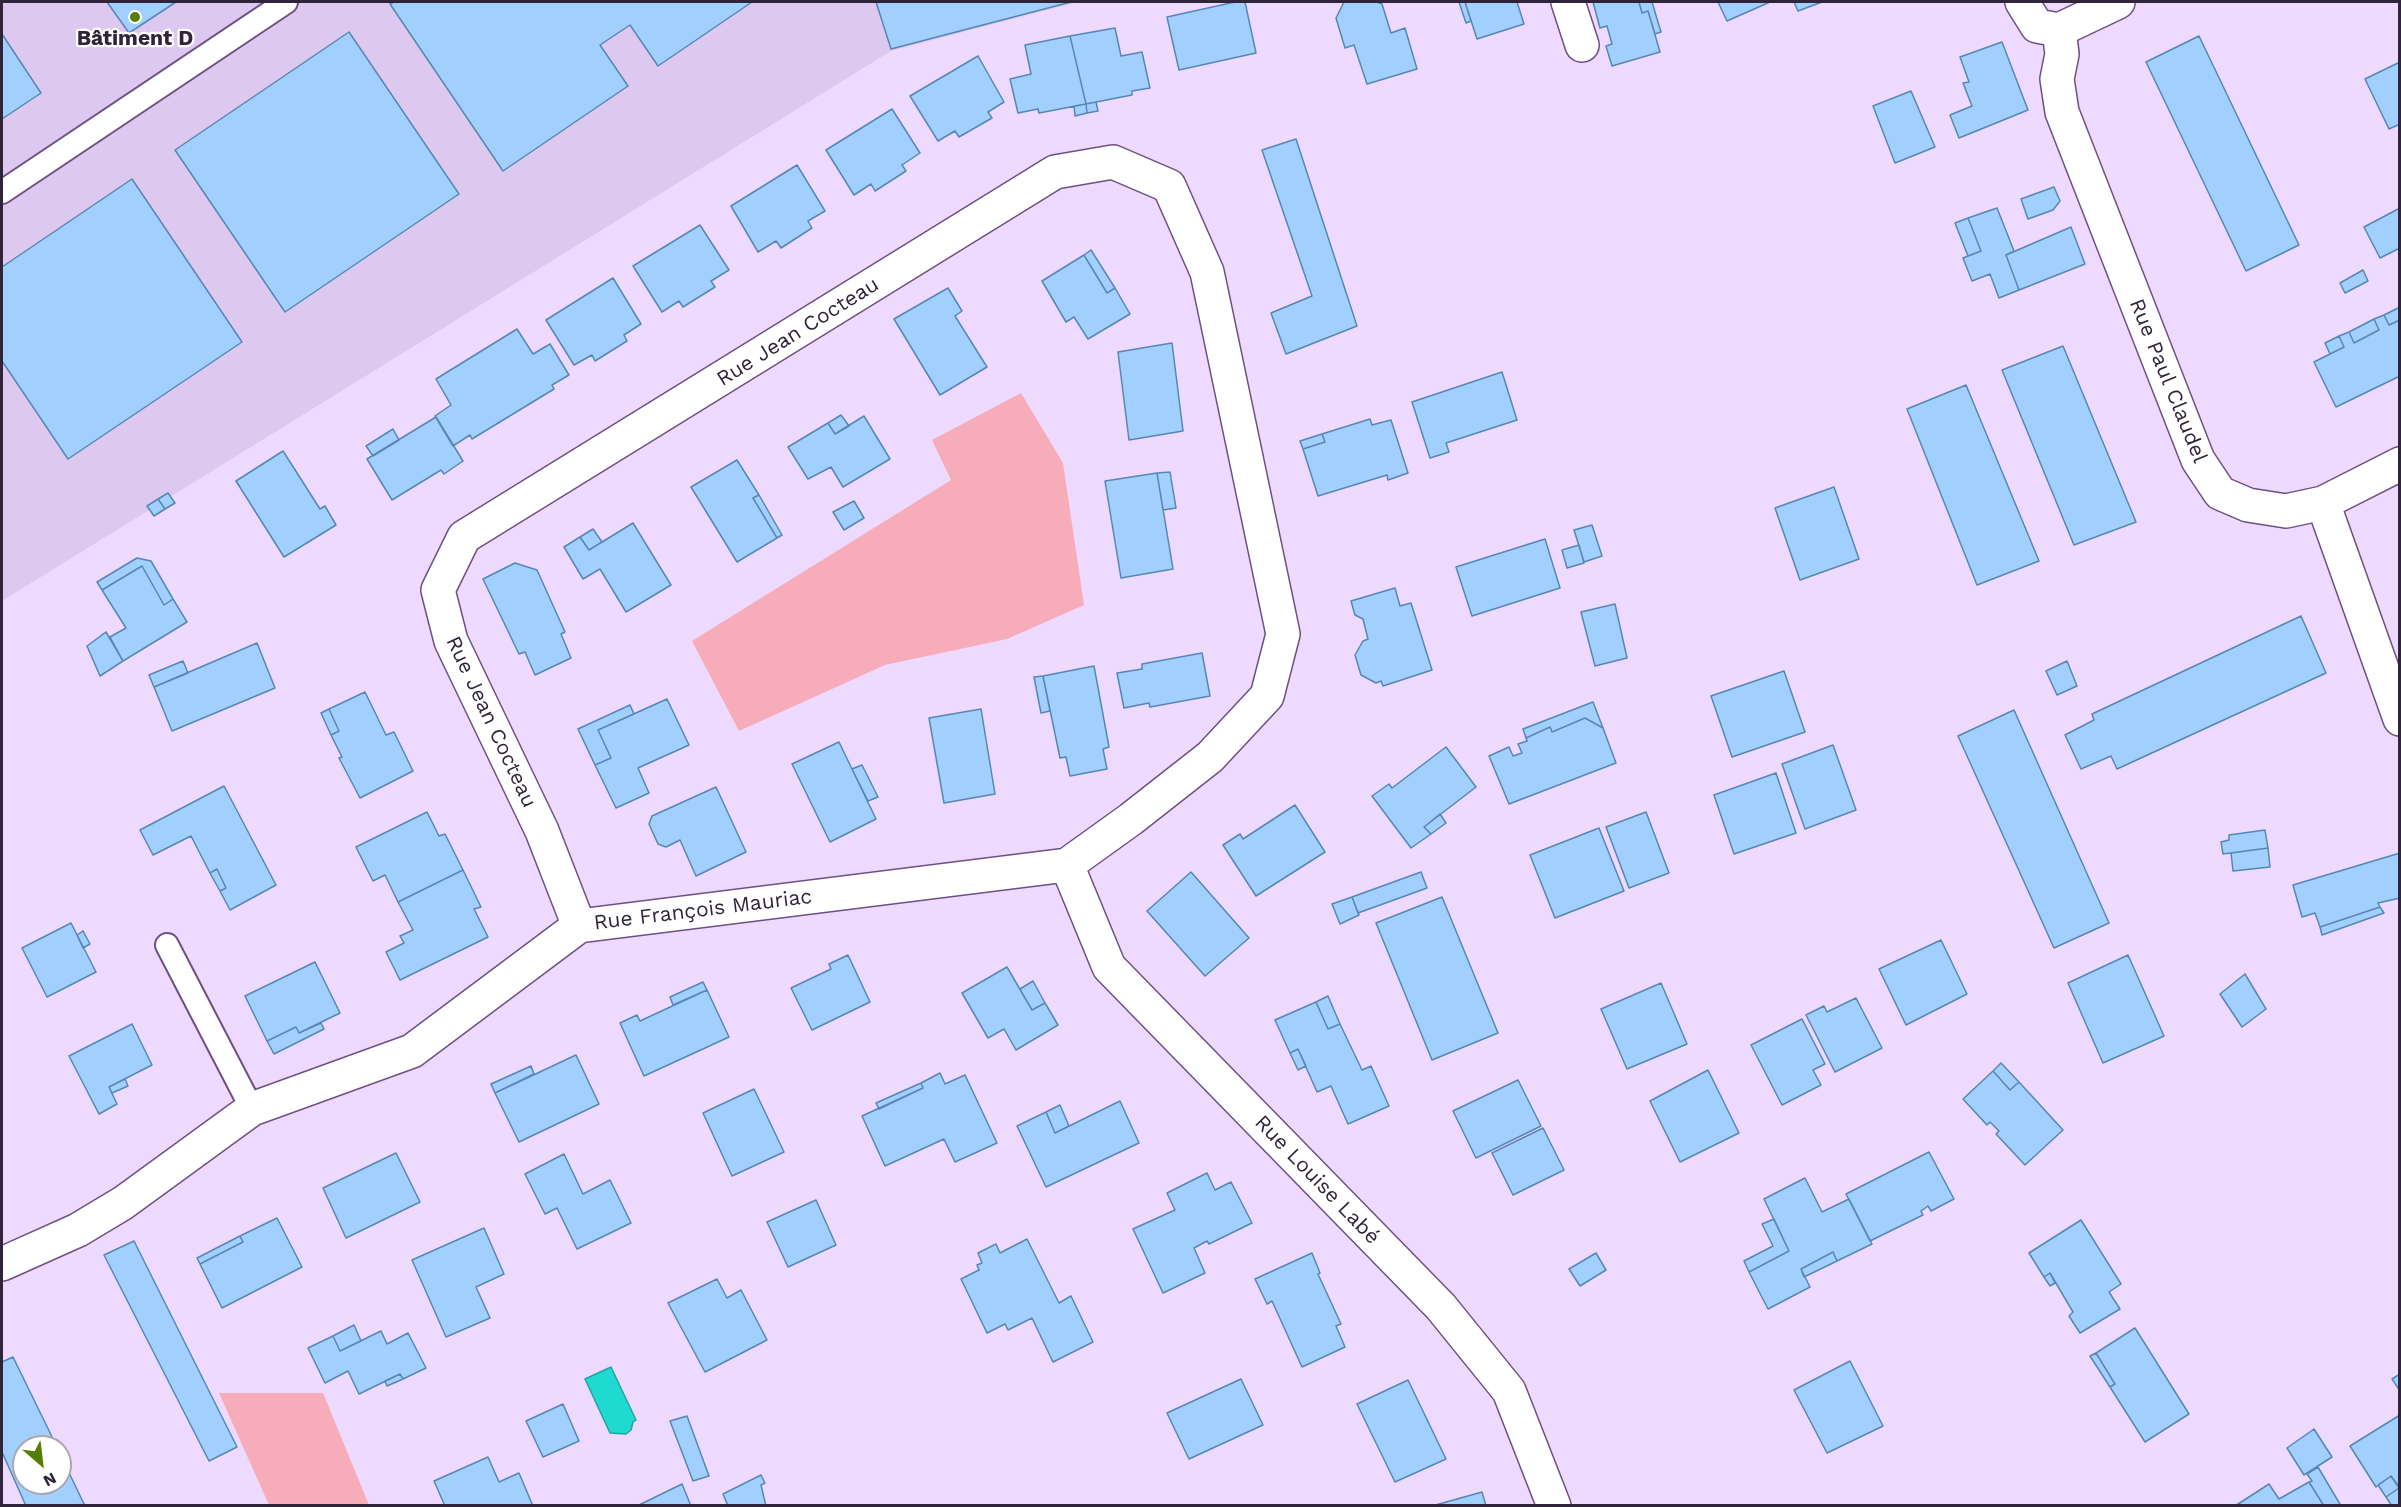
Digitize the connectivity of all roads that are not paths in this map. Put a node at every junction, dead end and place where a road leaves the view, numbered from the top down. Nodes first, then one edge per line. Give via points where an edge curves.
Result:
1 (286, 2) edge
2 (1568, 2) edge
3 (2022, 2) edge
4 (2118, 2) edge
5 (2059, 30) junction
6 (1582, 45) dead end
7 (2, 192) edge
8 (2400, 464) edge
9 (2323, 503) junction
10 (1267, 566) joint
11 (2400, 719) edge
12 (1067, 865) junction
13 (579, 926) junction
14 (166, 945) dead end
15 (252, 1109) junction
16 (2, 1264) edge
17 (1554, 1506) edge

1 - 7 lane
2 - 6 street
3 - 5 street via 2037,26
4 - 5 street
5 - 9 street, Rue Paul Claudel via 2062,54 2057,79 2062,112 2198,460 2220,493 2248,505 2286,511
8 - 9 street, Rue Paul Claudel
9 - 11 street
10 - 12 street, Rue François Mauriac via 1283,634 1267,696 1210,757
10 - 13 street, Rue Jean Cocteau via 1206,272 1169,186 1113,162 1055,172 464,537 438,590 452,641 542,831
12 - 13 street, Rue François Mauriac
12 - 17 street, Rue Louise Labé via 1109,967 1441,1307 1509,1391
13 - 15 street, Rue François Mauriac via 412,1051
14 - 15 lane
15 - 16 street, Rue François Mauriac via 123,1203 78,1230

